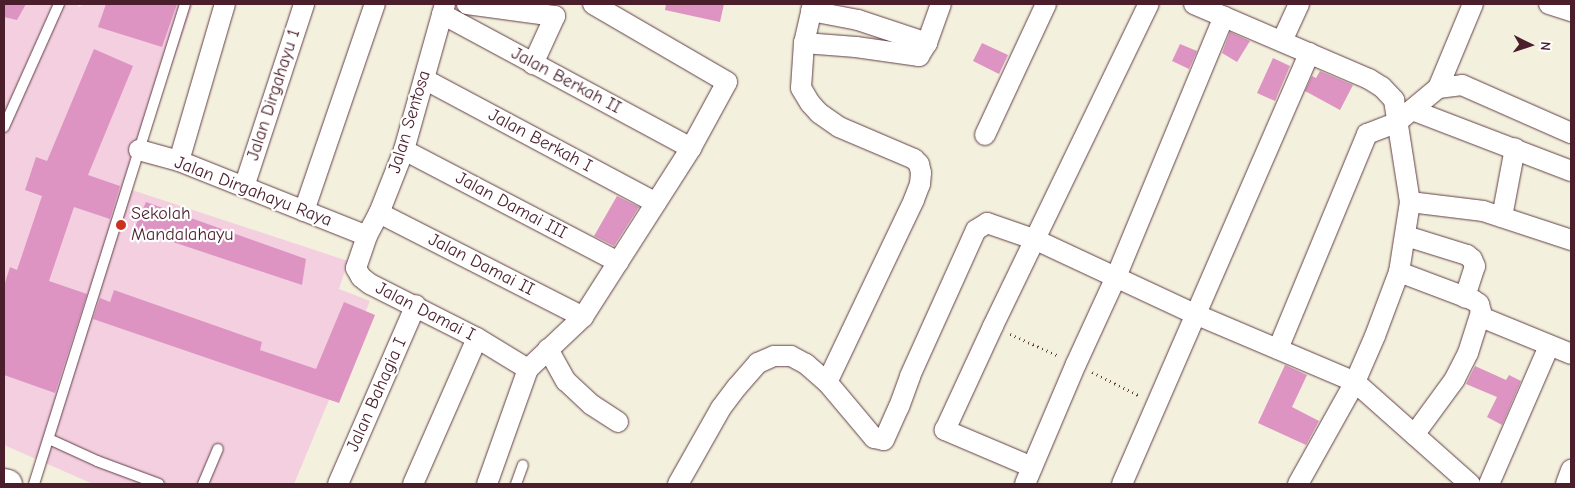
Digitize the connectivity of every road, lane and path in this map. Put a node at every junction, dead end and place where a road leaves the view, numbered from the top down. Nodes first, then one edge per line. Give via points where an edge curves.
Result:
1 (59, 4) edge
2 (185, 4) edge
3 (225, 4) edge
4 (304, 4) edge
5 (375, 4) edge
6 (467, 4) edge
7 (593, 4) edge
8 (941, 4) edge
9 (1046, 4) edge
10 (1150, 4) edge
11 (1194, 4) edge
12 (1299, 4) edge
13 (1473, 4) edge
14 (1549, 4) edge
15 (812, 7) edge
16 (443, 9) edge
17 (558, 10) edge
18 (1571, 11) edge
19 (1224, 16) junction
20 (1282, 41) junction
21 (804, 43) junction
22 (927, 43) junction
23 (1309, 53) junction
24 (533, 64) junction
25 (424, 79) junction
26 (1438, 88) junction
27 (1412, 110) junction
28 (1396, 124) junction
29 (4, 126) edge
30 (1571, 133) edge
31 (985, 135) dead end
32 (691, 148) junction
33 (1515, 148) junction
34 (139, 150) junction
35 (404, 150) junction
36 (179, 161) junction
37 (1571, 171) edge
38 (244, 187) junction
39 (1410, 202) junction
40 (656, 203) junction
41 (304, 211) junction
42 (379, 213) junction
43 (1502, 217) junction
44 (367, 236) junction
45 (1406, 236) junction
46 (1036, 240) junction
47 (1571, 240) edge
48 (618, 262) junction
49 (1399, 272) junction
50 (1116, 277) junction
51 (1465, 297) junction
52 (416, 305) junction
53 (1195, 314) junction
54 (583, 317) junction
55 (1481, 317) junction
56 (477, 338) junction
57 (1549, 346) junction
58 (548, 349) junction
59 (1278, 349) junction
60 (1571, 354) edge
61 (528, 369) junction
62 (827, 382) junction
63 (1354, 382) junction
64 (618, 422) dead end
65 (1414, 435) junction
66 (49, 438) junction
67 (218, 448) dead end
68 (522, 465) dead end
69 (1571, 470) edge
70 (1028, 476) edge
71 (4, 483) edge
72 (8, 484) edge
73 (34, 484) edge
74 (160, 484) edge
75 (203, 484) edge
76 (338, 484) edge
77 (412, 484) edge
78 (487, 484) edge
79 (516, 484) edge
80 (678, 484) edge
81 (1122, 484) edge
82 (1298, 484) edge
83 (1470, 484) edge
84 (1489, 484) edge
85 (1566, 484) edge

1 - 29 lane
2 - 34 lane
3 - 36 street
4 - 38 street, Jalan Dirgahayu 1
5 - 41 street
6 - 17 street
7 - 32 street via 727,82
8 - 22 street
9 - 31 street
10 - 46 street
11 - 19 street
12 - 20 street
13 - 26 street
14 - 18 street
15 - 21 street
15 - 22 street
16 - 24 street, Jalan Berkah II
16 - 25 street, Jalan Sentosa
17 - 24 street
19 - 20 street
19 - 50 street
20 - 23 street
21 - 22 street via 914,56 920,55
21 - 62 street via 801,88 810,103 839,127 914,159 921,173 914,200
23 - 28 street via 1382,87 1394,100
23 - 53 street
24 - 32 street, Jalan Berkah II
25 - 35 street, Jalan Sentosa
25 - 40 street, Jalan Berkah I
26 - 27 street
26 - 30 street via 1462,85
27 - 28 street
27 - 33 street
28 - 39 street
28 - 59 street via 1367,134
32 - 40 street
33 - 37 street
33 - 43 street
34 - 36 street, Jalan Dirgahayu Raya
34 - 66 lane
35 - 42 street, Jalan Sentosa
35 - 48 street, Jalan Damai III
36 - 38 street, Jalan Dirgahayu Raya
38 - 41 street, Jalan Dirgahayu Raya
39 - 43 street via 1483,211
39 - 45 street
40 - 48 street
41 - 44 street, Jalan Dirgahayu Raya
42 - 44 street, Jalan Sentosa
42 - 54 street, Jalan Damai II
43 - 47 street
44 - 52 street, Jalan Damai I via 356,264 357,272 370,284
45 - 49 street
45 - 51 street via 1472,259 1475,266
46 - 50 street
46 - 62 street via 990,223 976,230 884,440 874,438
46 - 70 street via 945,430
48 - 54 street
49 - 51 street
49 - 63 street
50 - 53 street
50 - 70 street
51 - 55 street via 1478,304
52 - 56 street, Jalan Damai I
52 - 76 street, Jalan Bahagia I
53 - 59 street
53 - 81 street
54 - 58 street
55 - 57 street
55 - 65 street via 1455,379
56 - 61 street, Jalan Damai I
56 - 77 street
57 - 60 street
57 - 84 street
58 - 61 street
58 - 64 street via 566,381 592,405
59 - 63 street
61 - 78 street
62 - 80 street via 791,356 774,356 758,363 721,408
63 - 65 street
63 - 82 street
65 - 83 street
66 - 73 lane
66 - 74 lane via 97,461
67 - 75 lane
68 - 79 lane
69 - 85 street
71 - 72 street

